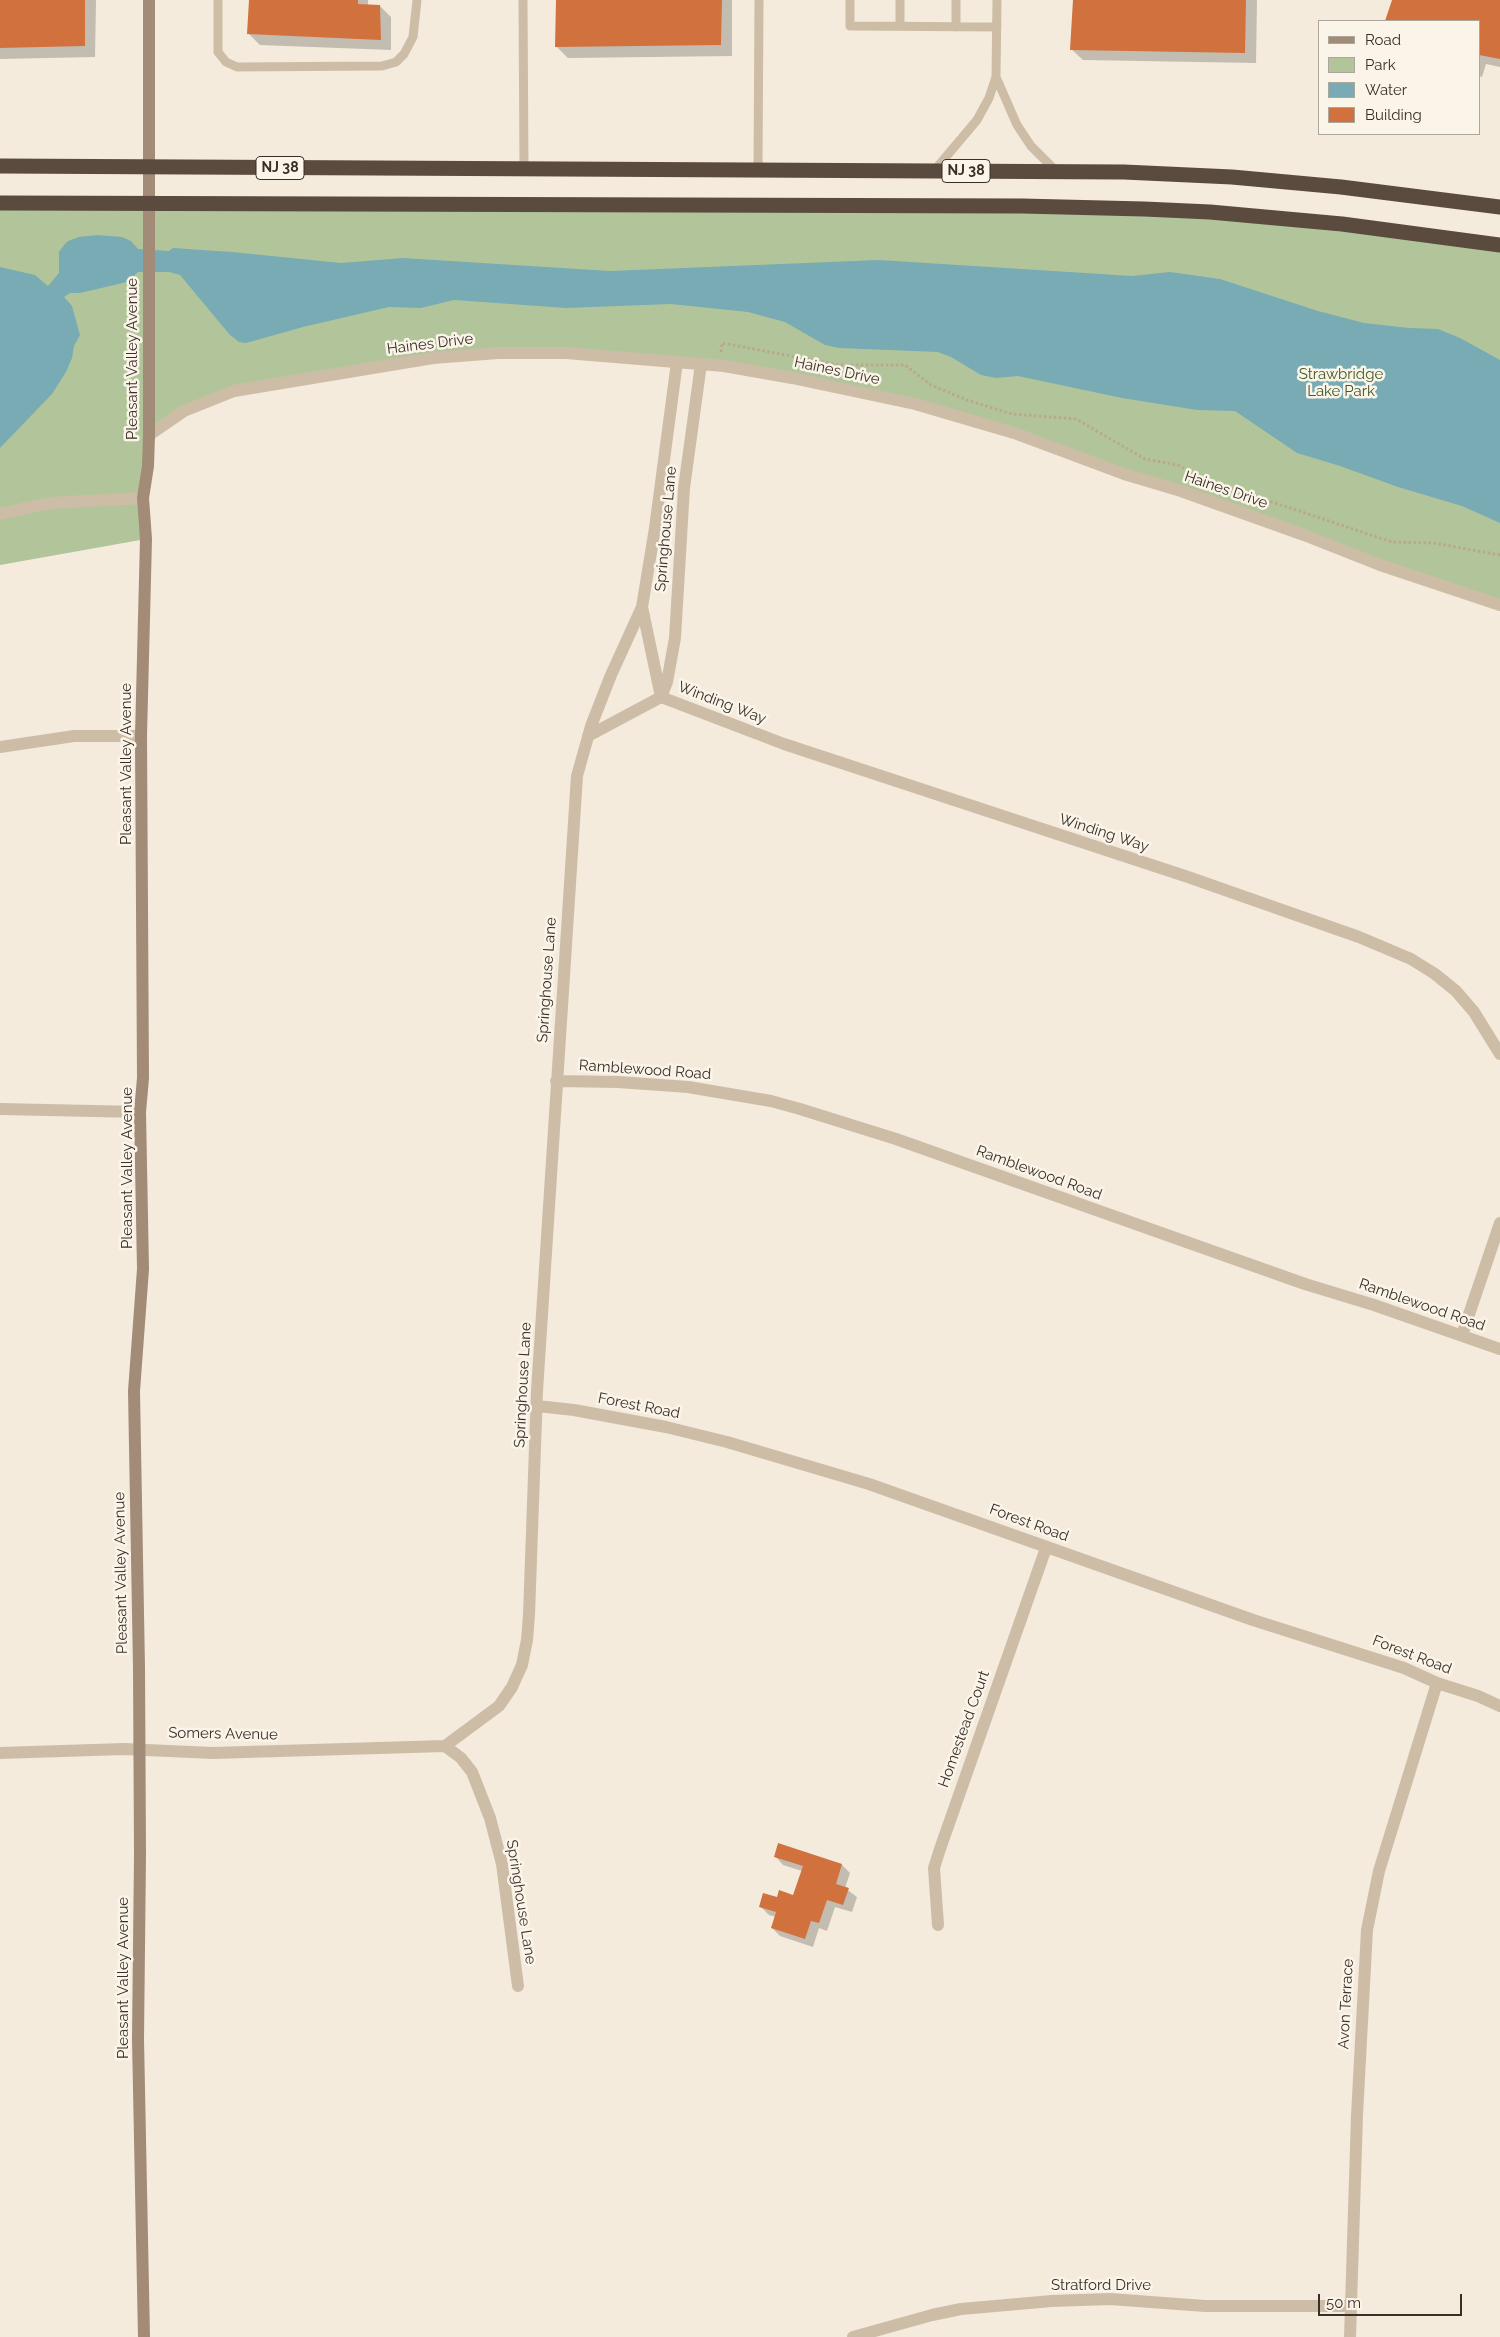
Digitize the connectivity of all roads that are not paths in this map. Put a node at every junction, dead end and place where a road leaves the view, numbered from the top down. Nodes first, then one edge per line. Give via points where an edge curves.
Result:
1 (149, 0) edge
2 (218, 0) edge
3 (417, 0) edge
4 (523, 0) edge
5 (759, 0) edge
6 (850, 0) edge
7 (900, 0) edge
8 (956, 0) edge
9 (997, 0) edge
10 (900, 26) junction
11 (956, 26) junction
12 (997, 27) junction
13 (996, 78) junction
14 (0, 166) edge
15 (148, 167) junction
16 (524, 169) junction
17 (758, 170) junction
18 (934, 171) junction
19 (1056, 171) junction
20 (0, 203) edge
21 (149, 204) junction
22 (1500, 207) edge
23 (1500, 246) edge
24 (677, 362) junction
25 (701, 364) junction
26 (149, 435) junction
27 (143, 498) junction
28 (0, 514) edge
29 (1500, 604) edge
30 (642, 607) junction
31 (661, 697) junction
32 (141, 736) junction
33 (588, 736) junction
34 (0, 747) edge
35 (1500, 1054) edge
36 (556, 1081) junction
37 (0, 1109) edge
38 (140, 1112) junction
39 (1500, 1223) edge
40 (1462, 1335) junction
41 (1500, 1349) edge
42 (537, 1406) junction
43 (1046, 1548) junction
44 (1437, 1683) junction
45 (1500, 1706) edge
46 (445, 1746) junction
47 (139, 1749) junction
48 (0, 1753) edge
49 (938, 1925) dead end
50 (518, 1986) dead end
51 (1352, 2306) junction
52 (144, 2337) edge
53 (853, 2337) edge
54 (1350, 2337) edge

1 - 15 street, Pleasant Valley Avenue
2 - 3 lane via 218,52 226,62 237,67 382,66 396,62 413,37
4 - 16 lane
5 - 17 lane
6 - 10 lane via 850,26
7 - 10 lane
8 - 11 lane
9 - 12 lane
10 - 11 lane
11 - 12 lane
12 - 13 lane
13 - 18 lane via 976,120
13 - 19 lane via 1017,125 1031,146
14 - 15 highway, NJ 38
15 - 16 highway, NJ 38
15 - 21 street, Pleasant Valley Avenue
16 - 17 highway, NJ 38
17 - 18 highway, NJ 38
18 - 19 highway, NJ 38
19 - 22 highway, NJ 38 via 1232,177
20 - 21 highway
21 - 23 highway via 1144,209 1324,222
21 - 26 street, Pleasant Valley Avenue
24 - 25 street, Haines Drive
24 - 26 street, Haines Drive via 566,352 433,358 234,391 184,411
24 - 30 street, Springhouse Lane
25 - 29 street, Haines Drive via 792,378 915,404 1014,433 1295,531 1380,565
25 - 31 street, Springhouse Lane via 684,488 675,638
26 - 27 street, Pleasant Valley Avenue
27 - 28 street via 50,503
27 - 32 street, Pleasant Valley Avenue via 146,539
30 - 31 street, Springhouse Lane
30 - 33 street, Springhouse Lane
31 - 33 street
31 - 35 street, Winding Way via 784,744 1188,877 1411,959 1456,991 1474,1012
32 - 34 street via 74,736
32 - 38 street, Pleasant Valley Avenue via 143,1078
33 - 36 street, Springhouse Lane via 574,801
36 - 40 street, Ramblewood Road via 688,1088 800,1109 896,1139 1305,1284
36 - 42 street, Springhouse Lane
37 - 38 street
38 - 47 street, Pleasant Valley Avenue via 143,1269 134,1391
39 - 40 street
40 - 41 street, Ramblewood Road
42 - 43 street, Forest Road via 666,1427 727,1442 869,1484
42 - 46 street, Springhouse Lane via 529,1615 522,1665 499,1706
43 - 44 street, Forest Road via 1404,1668
43 - 49 street, Homestead Court via 934,1868
44 - 45 street, Forest Road
44 - 51 street, Avon Terrace via 1379,1871 1367,1930 1357,2115
46 - 47 street, Somers Avenue via 213,1753
46 - 50 street, Springhouse Lane via 472,1772 490,1818 502,1864
47 - 48 street, Somers Avenue
47 - 52 street, Pleasant Valley Avenue via 138,2040
51 - 53 street, Stratford Drive via 1205,2306 1110,2299 1052,2300 961,2309
51 - 54 street, Avon Terrace

